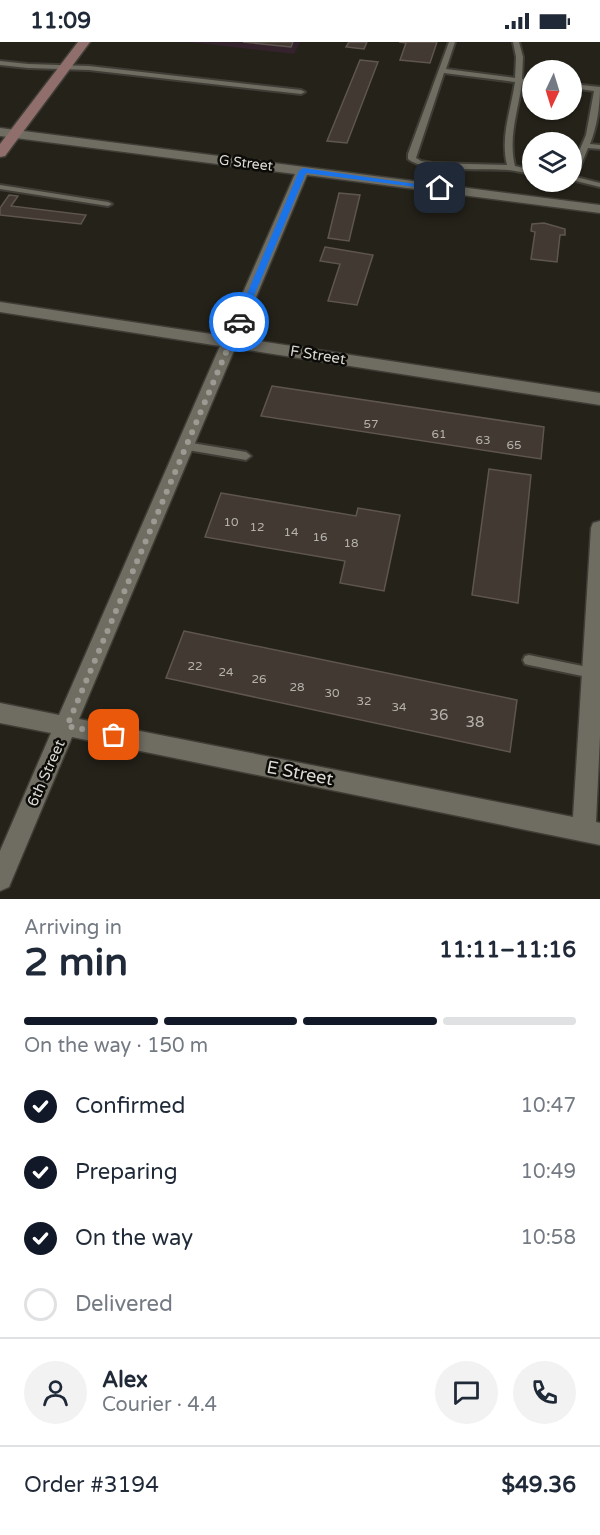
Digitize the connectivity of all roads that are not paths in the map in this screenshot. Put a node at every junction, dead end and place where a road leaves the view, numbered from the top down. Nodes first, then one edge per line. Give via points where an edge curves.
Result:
1 (84, 42) edge
2 (452, 42) edge
3 (516, 42) edge
4 (0, 63) edge
5 (64, 68) junction
6 (441, 71) junction
7 (518, 80) junction
8 (522, 81) edge
9 (582, 87) edge
10 (599, 89) edge
11 (301, 92) dead end
12 (0, 132) edge
13 (15, 134) junction
14 (586, 146) junction
15 (600, 147) edge
16 (0, 153) edge
17 (582, 155) edge
18 (511, 168) junction
19 (522, 170) edge
20 (303, 171) junction
21 (582, 180) edge
22 (600, 185) edge
23 (0, 187) edge
24 (108, 204) dead end
25 (600, 209) edge
26 (0, 307) edge
27 (231, 341) junction
28 (600, 399) edge
29 (186, 446) junction
30 (246, 456) dead end
31 (600, 528) edge
32 (598, 585) edge
33 (529, 660) dead end
34 (592, 673) junction
35 (0, 713) edge
36 (67, 726) junction
37 (592, 832) edge
38 (0, 879) edge

1 - 5 main road
2 - 6 lane
3 - 7 lane via 521,57
4 - 5 lane
5 - 11 lane
5 - 13 main road
6 - 7 lane
6 - 18 lane via 412,159 432,165
7 - 8 lane
7 - 18 lane via 507,153
9 - 10 lane
10 - 14 lane
12 - 13 street, G Street
13 - 16 main road
13 - 20 street, G Street
14 - 15 lane
14 - 17 lane
18 - 19 lane
20 - 25 street, G Street
20 - 27 street, 6th Street
21 - 22 lane
23 - 24 lane
26 - 27 street, F Street
27 - 28 street, F Street
27 - 29 street, 6th Street
29 - 30 lane
29 - 36 street, 6th Street
31 - 32 street
32 - 34 street
33 - 34 lane
34 - 37 street
35 - 36 street, E Street
36 - 37 street, E Street
36 - 38 street, 6th Street

